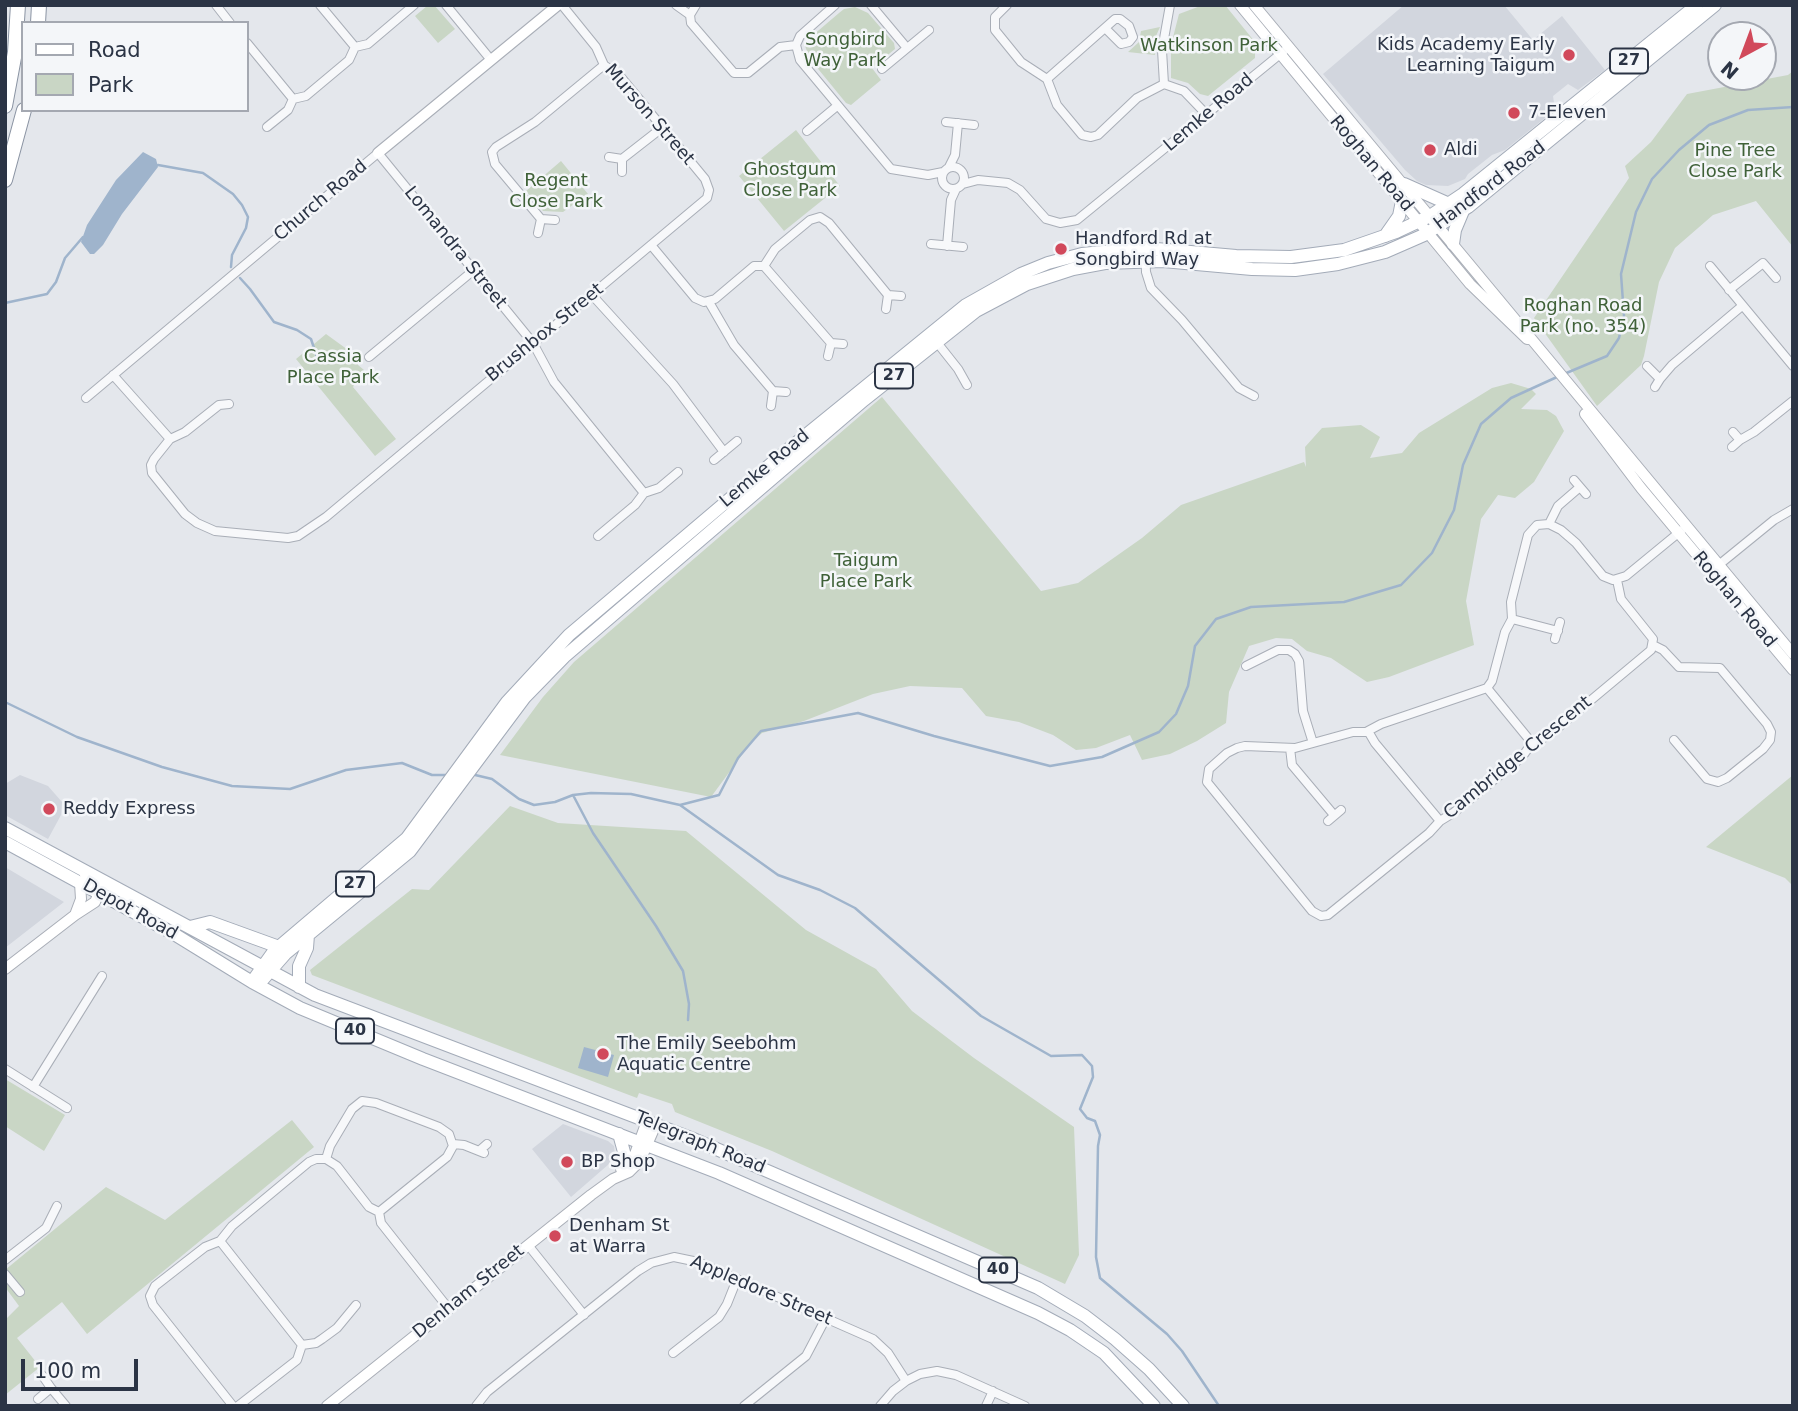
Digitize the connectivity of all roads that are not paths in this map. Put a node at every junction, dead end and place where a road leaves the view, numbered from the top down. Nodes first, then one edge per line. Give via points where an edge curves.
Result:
1 (18, 5) edge
2 (216, 5) edge
3 (320, 5) edge
4 (414, 5) edge
5 (446, 5) edge
6 (560, 5) edge
7 (676, 5) edge
8 (696, 5) edge
9 (835, 5) edge
10 (871, 5) edge
11 (1007, 5) edge
12 (1170, 5) edge
13 (1240, 5) edge
14 (1254, 5) edge
15 (1697, 5) edge
16 (1715, 5) edge
17 (690, 15) junction
18 (228, 21) edge
19 (1105, 28) dead end
20 (929, 30) dead end
21 (248, 44) edge
22 (796, 45) junction
23 (355, 47) junction
24 (907, 48) junction
25 (1284, 50) junction
26 (491, 60) junction
27 (604, 65) junction
28 (882, 69) dead end
29 (1047, 79) junction
30 (1164, 84) junction
31 (293, 99) junction
32 (5, 106) edge
33 (837, 106) junction
34 (23, 112) edge
35 (1207, 116) junction
36 (946, 122) dead end
37 (958, 123) junction
38 (974, 125) dead end
39 (267, 127) dead end
40 (663, 127) junction
41 (807, 131) dead end
42 (378, 153) junction
43 (609, 157) dead end
44 (622, 159) junction
45 (622, 172) dead end
46 (953, 178) junction
47 (5, 180) edge
48 (1404, 184) junction
49 (709, 192) joint
50 (1402, 201) junction
51 (1449, 204) junction
52 (1463, 210) junction
53 (541, 219) junction
54 (1424, 219) junction
55 (555, 220) dead end
56 (1433, 229) junction
57 (538, 233) dead end
58 (1385, 236) junction
59 (931, 244) dead end
60 (1453, 244) junction
61 (651, 245) junction
62 (947, 246) junction
63 (962, 247) dead end
64 (1145, 254) junction
65 (764, 266) junction
66 (1710, 266) dead end
67 (474, 270) junction
68 (1776, 278) dead end
69 (1729, 290) junction
70 (592, 295) junction
71 (888, 295) junction
72 (901, 296) dead end
73 (709, 302) junction
74 (1742, 306) junction
75 (886, 309) dead end
76 (933, 337) junction
77 (533, 343) junction
78 (831, 343) junction
79 (843, 344) dead end
80 (1541, 351) junction
81 (828, 356) dead end
82 (369, 357) dead end
83 (1792, 364) edge
84 (1647, 366) dead end
85 (113, 375) junction
86 (967, 385) dead end
87 (773, 391) junction
88 (786, 392) dead end
89 (1254, 396) dead end
90 (86, 398) dead end
91 (1793, 401) edge
92 (229, 404) dead end
93 (771, 406) dead end
94 (1733, 432) dead end
95 (170, 439) junction
96 (1740, 440) junction
97 (737, 441) dead end
98 (1732, 447) dead end
99 (724, 452) junction
100 (714, 460) dead end
101 (678, 472) dead end
102 (1580, 487) dead end
103 (645, 493) junction
104 (1793, 509) edge
105 (1549, 524) junction
106 (1682, 529) junction
107 (598, 536) dead end
108 (1715, 569) junction
109 (1616, 580) junction
110 (1512, 619) junction
111 (1558, 631) dead end
112 (1653, 645) junction
113 (1793, 654) edge
114 (1246, 666) dead end
115 (1793, 670) edge
116 (1487, 688) junction
117 (1368, 732) junction
118 (1674, 740) dead end
119 (1313, 743) junction
120 (1532, 743) junction
121 (1290, 748) junction
122 (1334, 816) dead end
123 (430, 817) junction
124 (1440, 821) junction
125 (5, 828) edge
126 (5, 842) edge
127 (79, 867) junction
128 (80, 883) junction
129 (99, 893) junction
130 (75, 915) junction
131 (190, 927) junction
132 (308, 936) junction
133 (279, 947) junction
134 (266, 968) junction
135 (5, 969) edge
136 (102, 976) dead end
137 (255, 984) junction
138 (299, 986) junction
139 (5, 1069) edge
140 (33, 1087) junction
141 (67, 1108) dead end
142 (652, 1122) junction
143 (619, 1134) junction
144 (453, 1144) junction
145 (487, 1144) dead end
146 (644, 1144) junction
147 (326, 1159) junction
148 (624, 1167) junction
149 (613, 1179) junction
150 (57, 1206) dead end
151 (379, 1212) junction
152 (220, 1241) junction
153 (528, 1245) junction
154 (5, 1260) edge
155 (5, 1274) edge
156 (737, 1279) junction
157 (19, 1292) dead end
158 (356, 1305) dead end
159 (449, 1309) junction
160 (584, 1315) junction
161 (826, 1318) junction
162 (302, 1345) junction
163 (673, 1353) dead end
164 (41, 1376) dead end
165 (906, 1381) junction
166 (51, 1388) junction
167 (993, 1391) junction
168 (38, 1399) dead end
169 (66, 1406) edge
170 (233, 1406) edge
171 (238, 1406) edge
172 (327, 1406) edge
173 (476, 1406) edge
174 (744, 1406) edge
175 (880, 1406) edge
176 (986, 1406) edge
177 (1026, 1406) edge
178 (1154, 1406) edge
179 (1183, 1406) edge

1 - 32 highway
2 - 18 street
3 - 23 street
4 - 23 street via 368,44
5 - 26 street
6 - 26 main road, Church Road
6 - 27 street, Murson Street via 596,47
7 - 17 street
8 - 17 street
9 - 22 street via 802,33
10 - 24 street
11 - 29 street via 995,17 995,30 1021,62
12 - 30 street via 1162,50
13 - 25 main road, Roghan Road
14 - 25 main road, Roghan Road
15 - 51 main road, Handford Road / 27
16 - 52 main road, Handford Road / 27
17 - 22 street via 693,26 734,73 748,73 780,47
19 - 29 street
20 - 24 street
21 - 31 street
22 - 33 street via 802,63
23 - 31 street via 348,61 306,96
24 - 28 street
25 - 35 street, Lemke Road
25 - 48 main road, Roghan Road
25 - 50 main road, Roghan Road
26 - 42 main road, Church Road
27 - 40 street, Murson Street via 618,74
27 - 53 street via 493,150 493,162
29 - 30 street via 1061,111 1079,132 1091,137 1143,94
30 - 35 street via 1184,91
31 - 39 street via 286,112
33 - 41 street
33 - 46 street via 891,169
34 - 47 highway
35 - 46 street, Lemke Road via 1081,218 1060,223 1043,217 1013,185
36 - 37 street
37 - 38 street
37 - 46 street
40 - 44 street
40 - 49 street, Murson Street via 705,179
42 - 67 street, Lomandra Street
42 - 85 street, Church Road
43 - 44 street
44 - 45 street
46 - 62 street
48 - 51 main road
48 - 54 main road, Roghan Road
49 - 61 street, Brushbox Street
50 - 54 main road, Roghan Road
50 - 58 main road via 1399,216
51 - 54 main road, Handford Road / 27
52 - 56 main road, Handford Road / 27
52 - 60 main road
53 - 55 street
53 - 57 street
54 - 56 main road, Roghan Road
54 - 58 main road, Lemke Road / 27
56 - 60 main road, Roghan Road
56 - 64 main road, Lemke Road / 27 via 1365,258 1317,268 1275,270
56 - 80 main road, Roghan Road via 1477,292
58 - 64 main road, Lemke Road / 27 via 1345,250 1291,257
59 - 62 street
60 - 80 main road, Roghan Road
61 - 70 street, Brushbox Street
61 - 73 street via 695,298
62 - 63 street
64 - 76 main road, Lemke Road / 27 via 1027,284
64 - 89 street via 1148,283 1154,292 1239,388
65 - 71 street via 775,248 820,217
65 - 73 street via 751,268
65 - 78 street
66 - 69 street
67 - 77 street, Lomandra Street
67 - 82 street
68 - 69 street via 1763,263
69 - 74 street
70 - 77 street, Brushbox Street
70 - 99 street via 673,384
71 - 72 street
71 - 75 street
73 - 87 street via 734,345
74 - 83 street
74 - 84 street via 1657,383
76 - 86 street
76 - 123 main road, Lemke Road / 27 via 564,657 482,746
77 - 95 street, Brushbox Street via 298,537 215,531 185,514 152,473 154,459
77 - 103 street, Lomandra Street via 554,382
78 - 79 street
78 - 81 street
80 - 106 main road, Roghan Road
85 - 90 street, Church Road
85 - 95 street
87 - 88 street
87 - 93 street
91 - 96 street
92 - 95 street via 219,405
94 - 96 street
96 - 98 street
97 - 99 street
99 - 100 street
101 - 103 street
102 - 105 street via 1558,506
103 - 107 street
104 - 108 street
105 - 109 street via 1571,538 1603,576
105 - 110 street via 1537,525 1530,532 1511,602
106 - 108 main road, Roghan Road
106 - 109 street
108 - 113 main road, Roghan Road
108 - 115 main road, Roghan Road
109 - 112 street via 1621,599
110 - 111 street
110 - 116 street
112 - 118 street via 1679,667 1720,668 1771,732 1763,749 1718,782 1707,779
112 - 120 street, Cambridge Crescent via 1548,736
114 - 119 street via 1281,649 1295,654
116 - 117 street, Cambridge Crescent
116 - 120 street
117 - 119 street, Cambridge Crescent
117 - 124 street
119 - 121 street, Cambridge Crescent
120 - 124 street, Cambridge Crescent via 1522,757
121 - 122 street via 1292,765
121 - 124 street, Cambridge Crescent via 1237,748 1212,766 1206,779 1321,919
123 - 132 main road, Lemke Road / 27 via 420,839 397,863
123 - 133 main road, Lemke Road / 27
125 - 127 main road, Depot Road
126 - 128 main road, Depot Road
127 - 129 main road via 96,883
127 - 131 main road, Depot Road
128 - 129 main road, Depot Road
128 - 130 main road via 82,900
129 - 130 main road via 93,905
129 - 137 main road, Depot Road
130 - 135 main road
131 - 133 main road via 209,922
131 - 134 main road, Telegraph Road / 40
132 - 134 main road, Lemke Road / 27
132 - 138 main road via 299,966
133 - 134 main road, Lemke Road / 27
134 - 137 main road, Lemke Road / 27
134 - 138 main road, Telegraph Road / 40
136 - 140 street
137 - 143 main road, Telegraph Road / 40 via 383,1043
138 - 142 main road, Telegraph Road / 40
139 - 140 street
140 - 141 street
142 - 146 main road, Denham Street
142 - 179 main road, Telegraph Road / 40 via 1038,1288 1115,1339
143 - 146 main road, Telegraph Road / 40
143 - 148 main road
144 - 145 street via 481,1152
144 - 147 street via 442,1128 366,1101 352,1109
144 - 151 street via 445,1159
146 - 148 main road, Denham Street
146 - 149 main road, Denham Street via 633,1168
146 - 178 main road, Telegraph Road / 40 via 1038,1313 1104,1353
147 - 151 street via 337,1166 369,1207
147 - 152 street via 309,1162
148 - 149 main road, Denham Street
149 - 153 main road, Denham Street
150 - 154 street via 46,1228
151 - 159 street via 381,1223
152 - 162 street
152 - 170 street via 205,1247 155,1286 150,1296
153 - 159 main road, Denham Street
153 - 160 street
155 - 157 street
156 - 160 street, Appledore Street via 690,1259 666,1259 644,1267
156 - 161 street, Appledore Street
156 - 163 street via 719,1317
158 - 162 street via 323,1339
159 - 172 main road, Denham Street
160 - 173 street, Appledore Street via 487,1392
161 - 165 street, Appledore Street via 879,1343
161 - 174 street via 806,1356
162 - 171 street via 297,1360
164 - 166 street
165 - 167 street via 927,1372 947,1372
165 - 175 street
166 - 168 street
166 - 169 street
167 - 176 street
167 - 177 street

